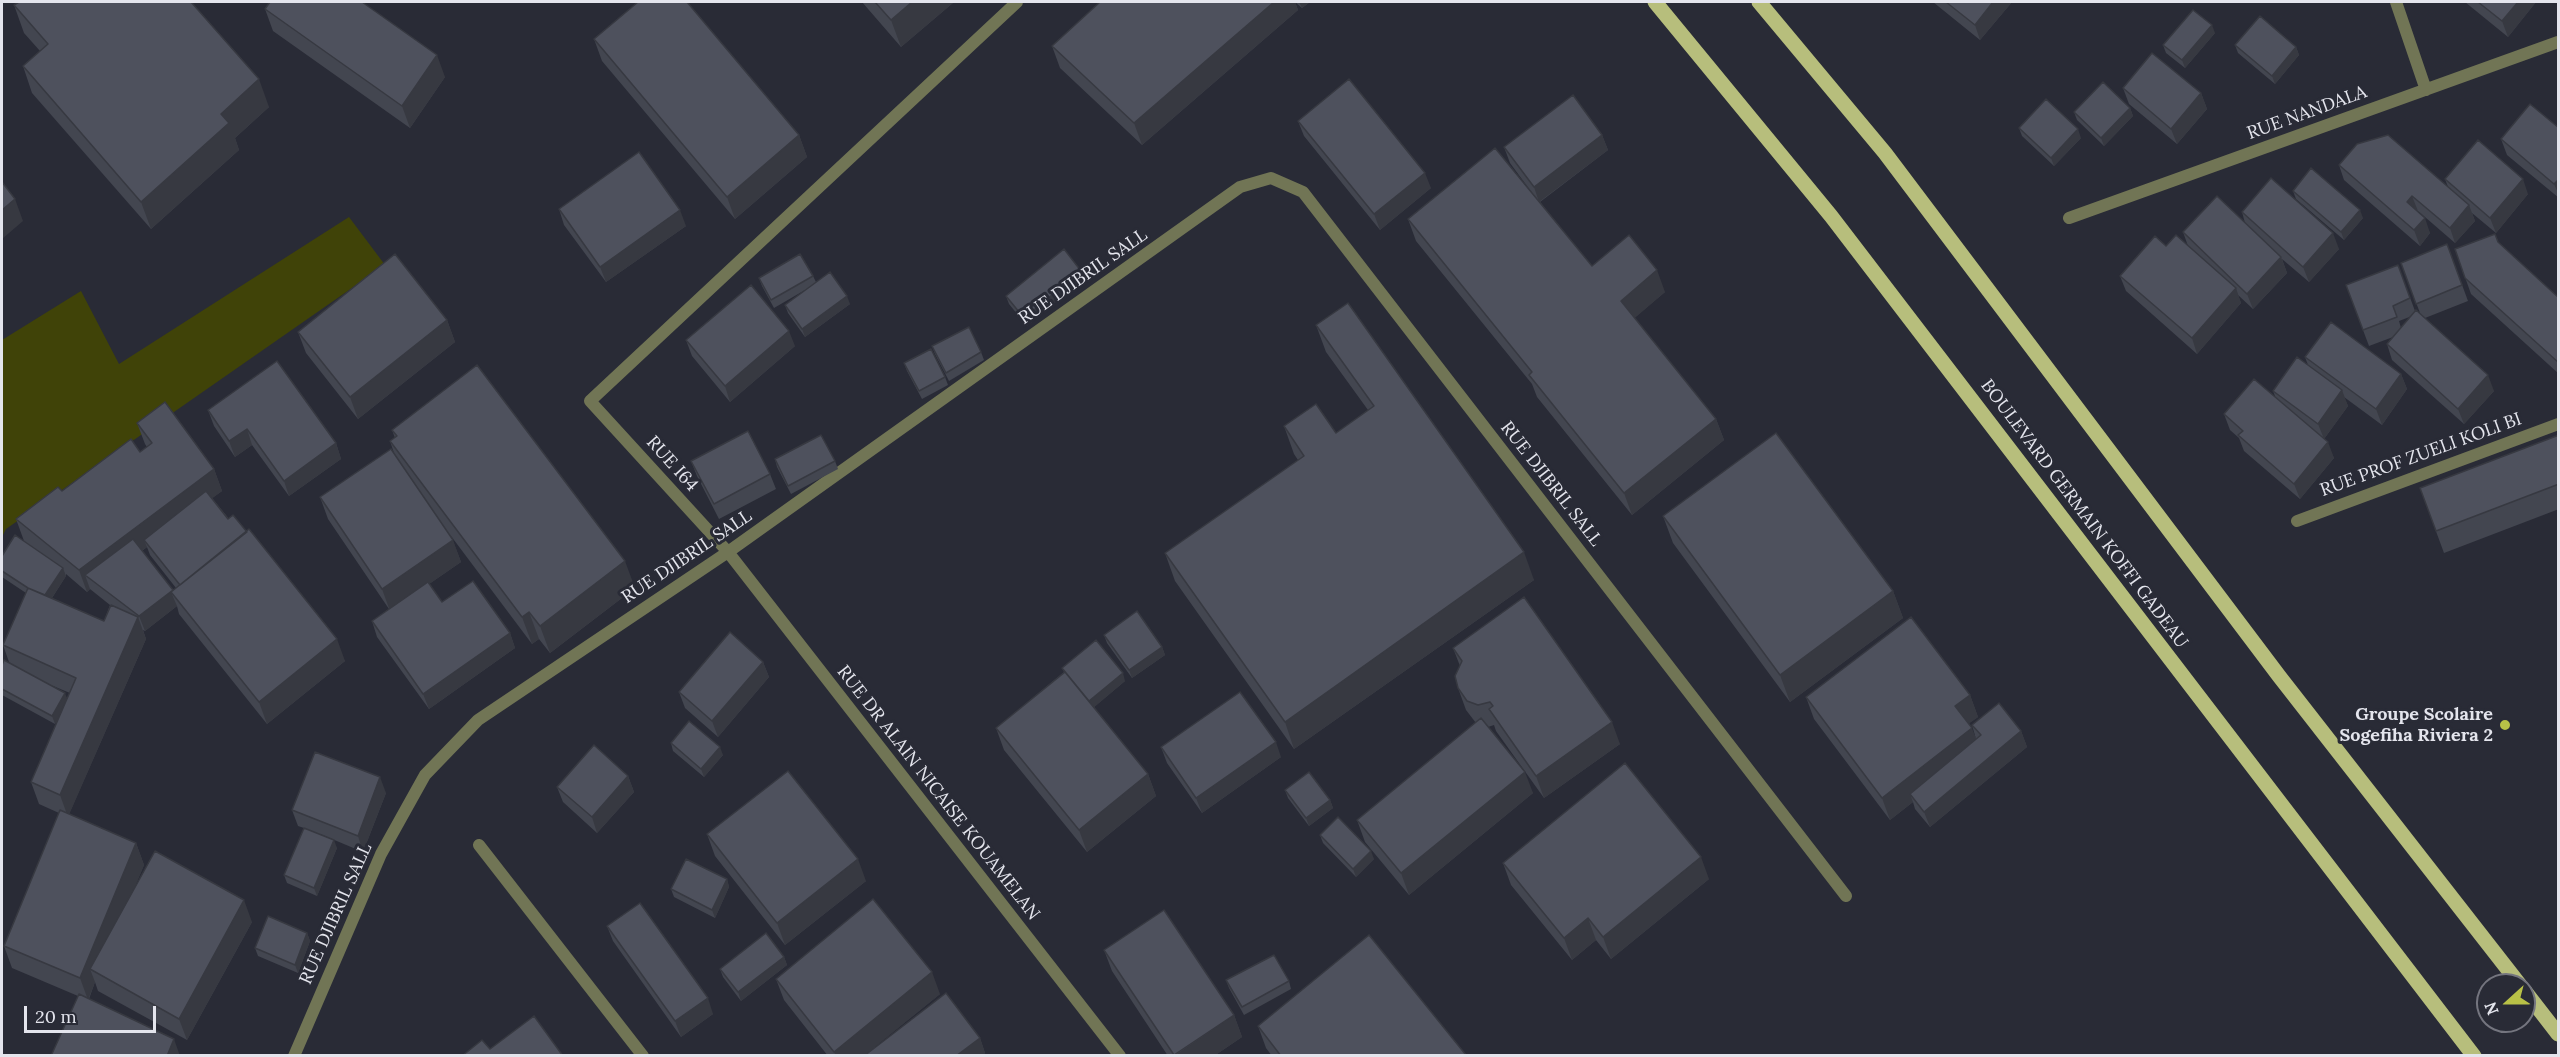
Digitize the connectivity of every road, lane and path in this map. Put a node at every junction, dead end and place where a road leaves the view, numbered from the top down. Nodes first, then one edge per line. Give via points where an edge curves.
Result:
1 (1017, 2) edge
2 (1655, 2) edge
3 (1760, 2) edge
4 (2396, 2) edge
5 (2559, 42) edge
6 (2426, 90) junction
7 (2069, 218) dead end
8 (2559, 424) edge
9 (2296, 521) dead end
10 (728, 552) junction
11 (479, 845) dead end
12 (1846, 896) dead end
13 (2511, 973) edge
14 (2536, 1005) edge
15 (2559, 1034) edge
16 (294, 1056) edge
17 (643, 1056) edge
18 (1120, 1056) edge
19 (2474, 1056) edge

1 - 10 street, RUE I64 via 590,401
2 - 19 main road, BOULEVARD GERMAIN KOFFI GADEAU via 1831,216
3 - 13 main road via 1885,153 2279,676
4 - 6 street
5 - 6 street, RUE NANDALA
6 - 7 street, RUE NANDALA
8 - 9 street, RUE PROF ZUELI KOLI BI
10 - 12 street, RUE DJIBRIL SALL via 1240,187 1271,178 1303,192
10 - 16 street, RUE DJIBRIL SALL via 478,720 425,775 381,854
10 - 18 street, RUE DR ALAIN NICAISE KOUAMELAN
11 - 17 street
14 - 15 main road

